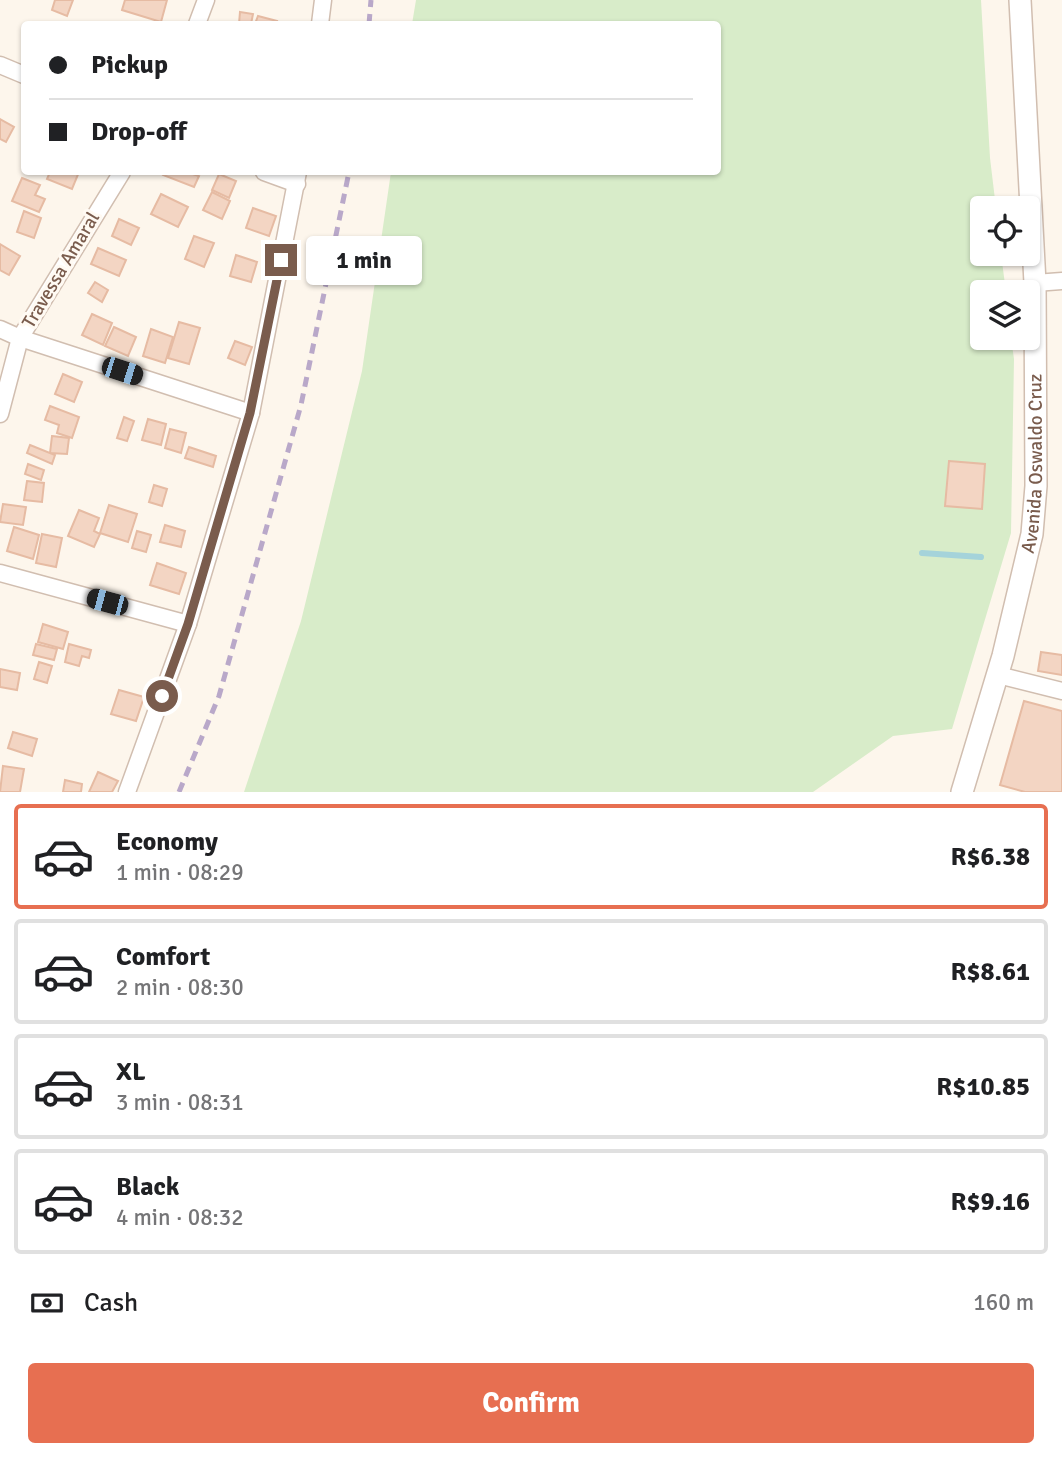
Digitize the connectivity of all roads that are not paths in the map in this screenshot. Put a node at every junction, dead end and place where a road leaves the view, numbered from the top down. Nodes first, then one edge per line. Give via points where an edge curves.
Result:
1 (206, 0) edge
2 (323, 0) edge
3 (1020, 0) edge
4 (198, 21) edge
5 (320, 21) edge
6 (0, 65) edge
7 (21, 74) edge
8 (120, 175) edge
9 (298, 178) edge
10 (1035, 280) edge
11 (1062, 281) edge
12 (1040, 283) edge
13 (0, 329) edge
14 (20, 338) junction
15 (1035, 350) edge
16 (250, 413) junction
17 (0, 414) edge
18 (0, 573) edge
19 (188, 624) junction
20 (998, 675) junction
21 (1062, 691) edge
22 (127, 792) edge
23 (962, 792) edge

1 - 4 street
2 - 5 street
3 - 10 street, Avenida Oswaldo Cruz
6 - 7 street
8 - 14 street, Travessa Amaral
9 - 16 street
11 - 12 street
13 - 14 street
14 - 16 street
14 - 17 street, Travessa Amaral
15 - 20 street, Avenida Oswaldo Cruz via 1032,534
16 - 19 street
18 - 19 street
19 - 22 street
20 - 21 street
20 - 23 street, Avenida Oswaldo Cruz

